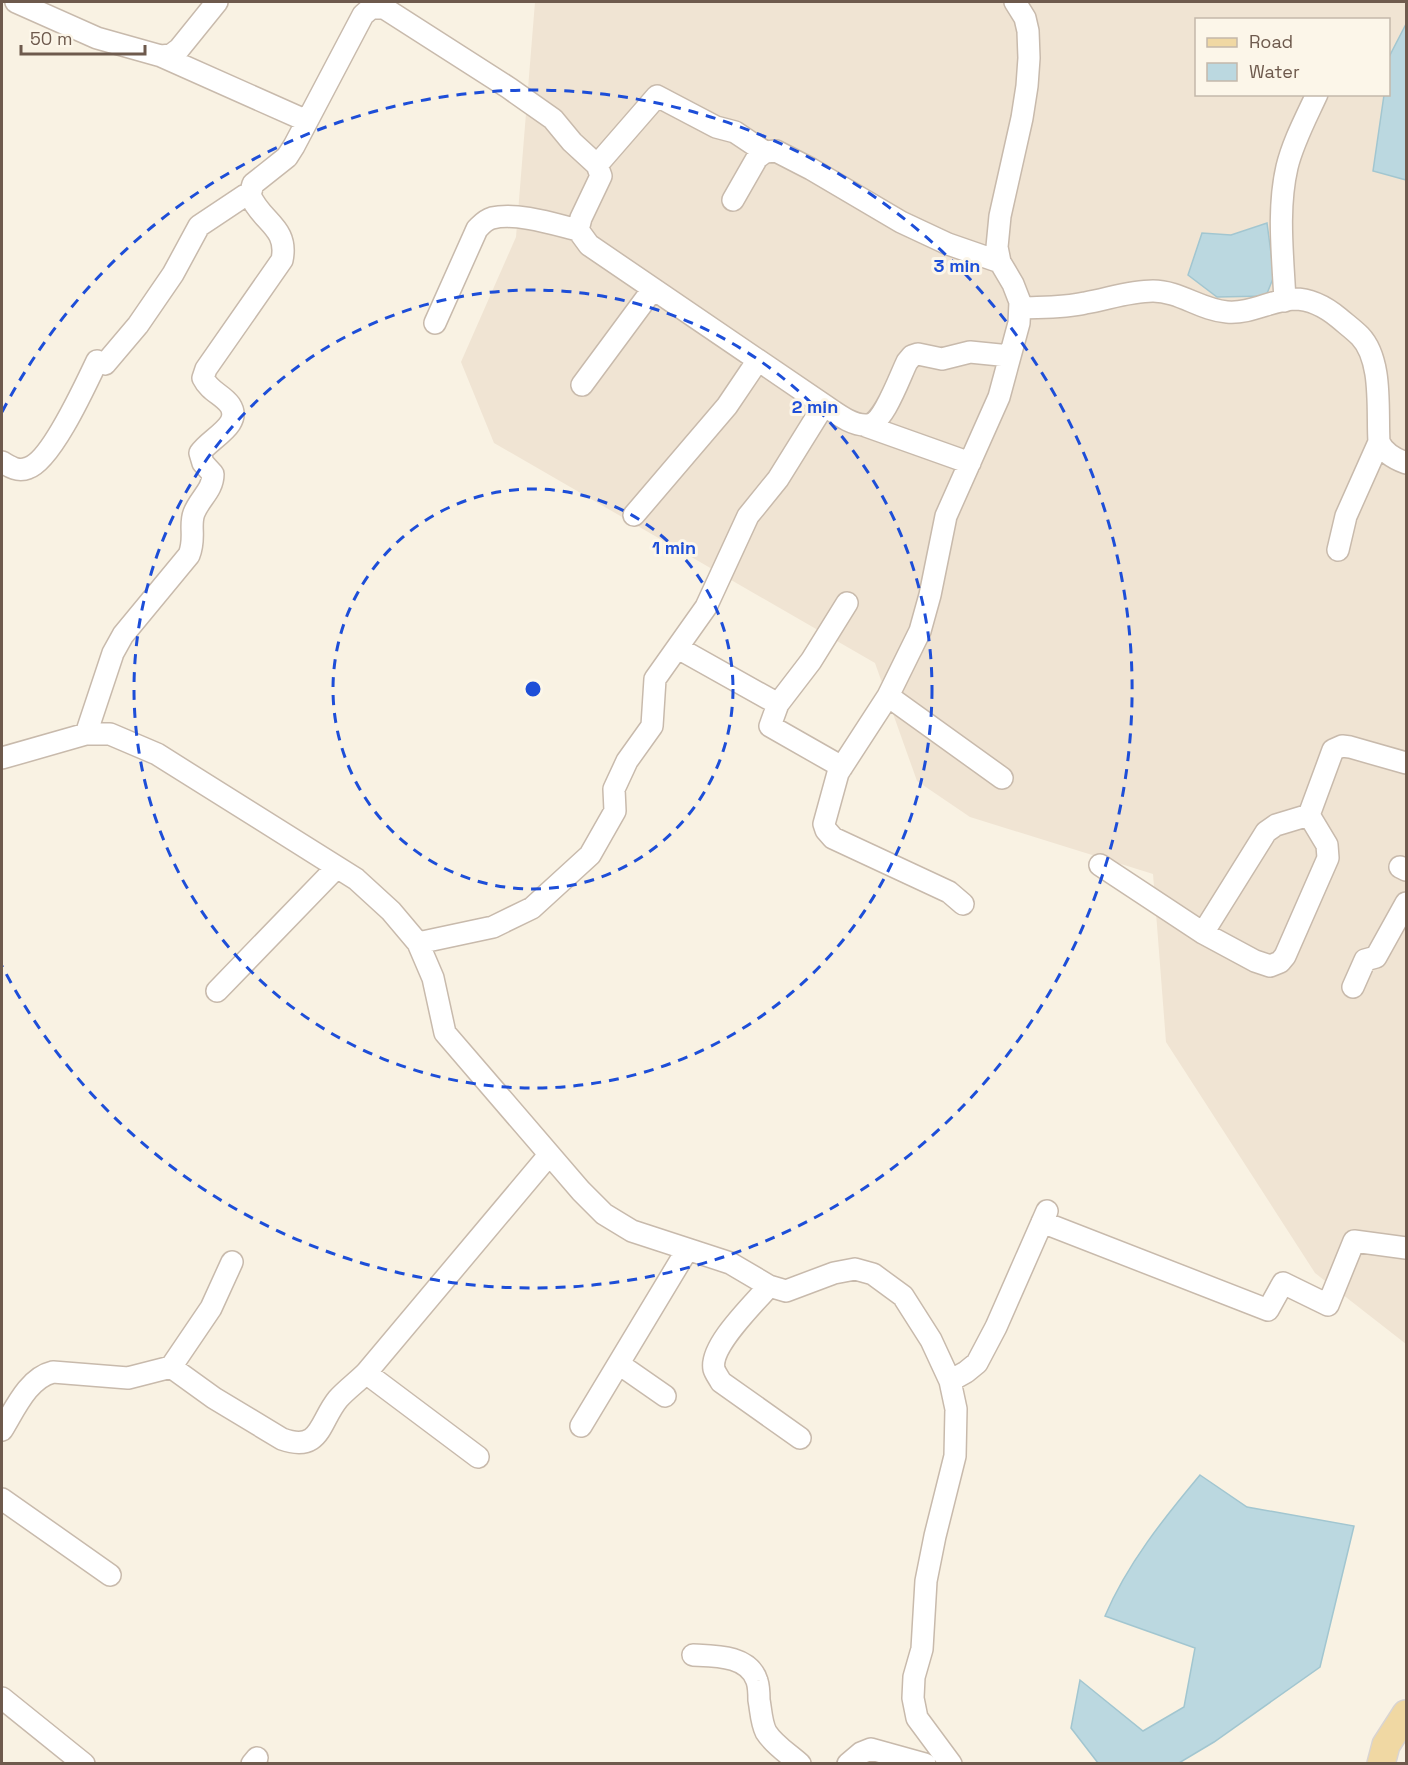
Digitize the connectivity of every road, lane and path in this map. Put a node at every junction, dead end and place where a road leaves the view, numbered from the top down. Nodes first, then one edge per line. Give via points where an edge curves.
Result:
1 (16, 2) edge
2 (217, 2) edge
3 (1015, 2) edge
4 (366, 5) edge
5 (161, 56) junction
6 (1316, 96) edge
7 (307, 121) junction
8 (765, 152) junction
9 (597, 165) junction
10 (250, 194) junction
11 (733, 200) dead end
12 (578, 230) junction
13 (1000, 262) junction
14 (652, 289) junction
15 (1285, 301) junction
16 (1022, 308) junction
17 (435, 323) dead end
18 (1010, 356) junction
19 (759, 360) junction
20 (582, 385) dead end
21 (824, 405) junction
22 (866, 426) junction
23 (1379, 442) junction
24 (2, 462) edge
25 (970, 463) junction
26 (1407, 463) edge
27 (634, 515) dead end
28 (1338, 550) dead end
29 (847, 603) dead end
30 (678, 648) junction
31 (888, 696) junction
32 (778, 704) junction
33 (86, 734) junction
34 (2, 758) edge
35 (1407, 763) edge
36 (842, 767) junction
37 (1002, 778) dead end
38 (1309, 814) junction
39 (1100, 865) dead end
40 (337, 867) junction
41 (1407, 903) edge
42 (963, 904) dead end
43 (1203, 933) junction
44 (418, 943) junction
45 (1353, 987) dead end
46 (217, 992) dead end
47 (549, 1155) junction
48 (1407, 1248) edge
49 (687, 1250) junction
50 (232, 1262) dead end
51 (769, 1286) junction
52 (619, 1364) junction
53 (171, 1367) junction
54 (366, 1374) junction
55 (950, 1381) junction
56 (665, 1396) dead end
57 (581, 1426) dead end
58 (2, 1430) edge
59 (800, 1438) dead end
60 (478, 1457) dead end
61 (2, 1499) edge
62 (110, 1575) dead end
63 (693, 1655) dead end
64 (2, 1698) edge
65 (1407, 1714) edge
66 (84, 1764) edge
67 (800, 1764) edge
68 (848, 1764) edge
69 (924, 1764) edge
70 (951, 1764) edge
71 (1381, 1764) edge

1 - 5 street via 97,38
2 - 5 street via 179,49
3 - 13 street via 1027,25 1029,58 1022,118 997,233
4 - 7 street
4 - 9 street via 384,8 509,88 553,119
5 - 7 street
6 - 15 street via 1293,148 1285,178
7 - 10 street via 287,157 253,184
8 - 9 street via 735,132 716,127 657,96
8 - 11 street via 757,158
8 - 13 street via 776,151 812,169 938,240
9 - 12 street via 601,176
10 - 24 street via 199,226 173,274 138,325 101,363 64,427 38,461 22,469
10 - 33 street via 254,206 280,233 285,247 282,260 206,369 203,378 208,388 230,405 234,415 231,424 200,453 213,474 213,483 193,515 194,544 123,635 113,653
12 - 14 street via 589,245
12 - 17 street via 519,218 494,217 484,221
13 - 16 street
14 - 19 street
14 - 20 street
15 - 16 street via 1247,312 1226,312 1154,291 1069,306
15 - 23 street via 1302,299 1326,309 1368,346 1376,365
16 - 18 street
18 - 22 street via 970,352 942,359 912,356 882,414
18 - 25 street via 999,397
19 - 21 street
19 - 27 street via 727,406
21 - 22 street
21 - 30 street via 778,479 748,516 713,595
22 - 25 street
23 - 26 street via 1389,455
23 - 28 street via 1347,516
25 - 31 street via 946,516 920,631
29 - 32 street
30 - 32 street
30 - 44 street via 656,680 652,726 627,761 614,789 615,811 590,855 532,908 493,927
31 - 36 street
31 - 37 street
32 - 36 street via 770,726
33 - 34 street
33 - 40 street via 110,734 157,754
35 - 38 street via 1361,749 1338,747 1329,757
36 - 42 street via 826,813 824,824 828,834 949,892
38 - 43 street via 1266,832
38 - 43 street via 1327,845 1328,858 1280,962 1270,966 1255,961
39 - 43 street
40 - 44 street via 391,911
40 - 46 street
41 - 45 street via 1376,957 1365,960
44 - 47 street via 433,978 444,1033
47 - 49 street via 604,1214 632,1231
47 - 54 street
48 - 55 street via 1354,1242 1328,1305 1283,1283 1268,1310 1045,1215 977,1363
49 - 51 street via 729,1263
49 - 52 street
50 - 53 street via 211,1308
51 - 55 street via 786,1291 855,1269 873,1274 903,1296 931,1340
51 - 59 street via 723,1341 714,1356 714,1369 721,1382
52 - 56 street
52 - 57 street
53 - 54 street via 224,1404 294,1443 308,1442 318,1434 339,1398
53 - 58 street via 128,1378 53,1372 41,1375
54 - 60 street
55 - 70 street via 956,1408 955,1456 926,1581 922,1649 913,1698 917,1718
61 - 62 street
63 - 67 street via 721,1656 750,1670 757,1681 766,1731
64 - 66 street
65 - 71 main road via 1386,1745
68 - 69 street via 872,1749

